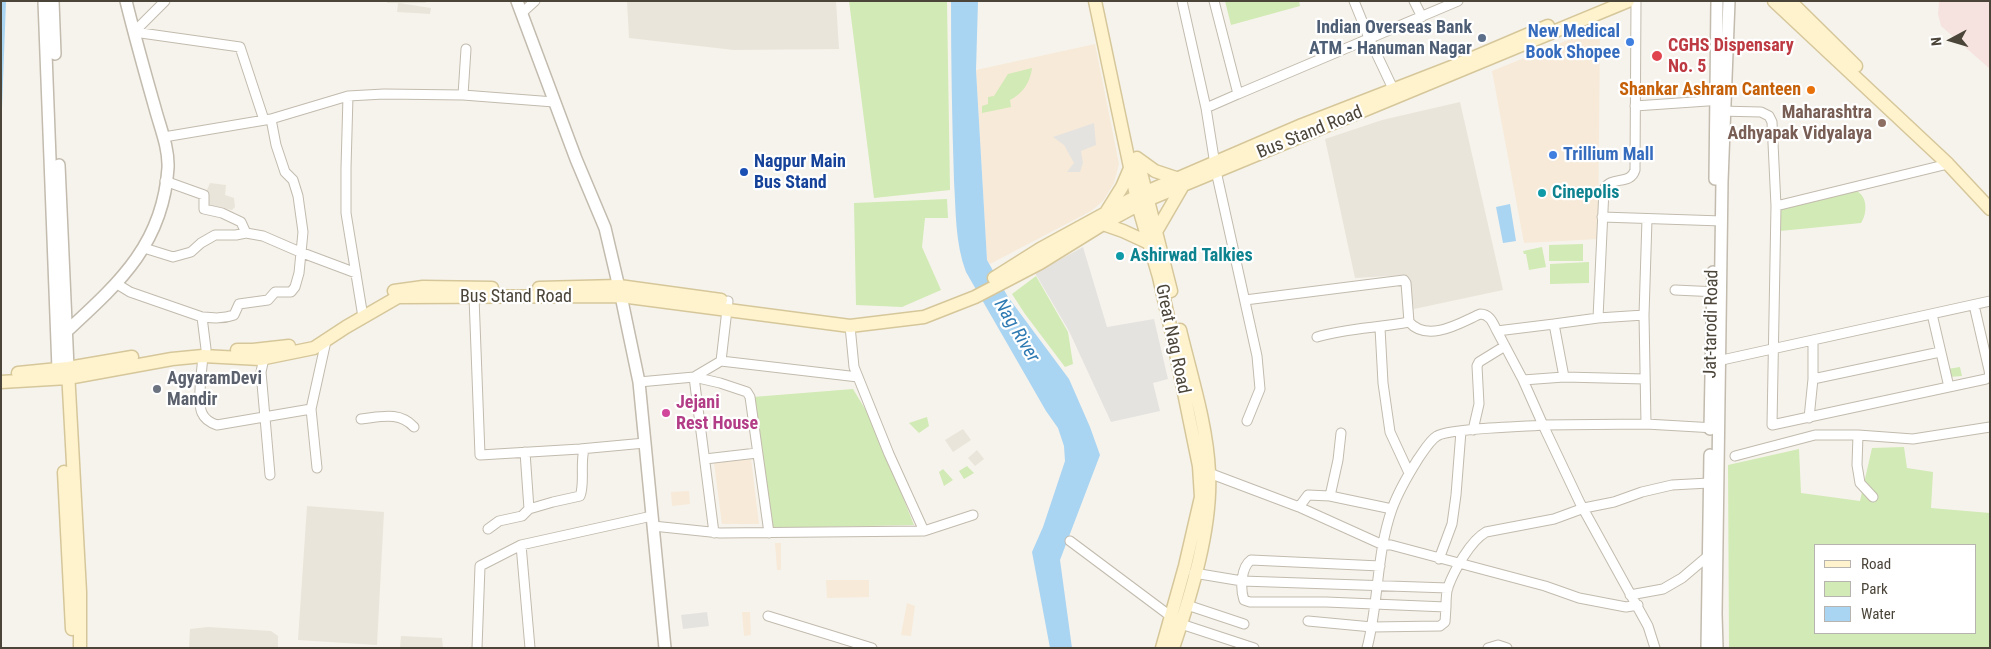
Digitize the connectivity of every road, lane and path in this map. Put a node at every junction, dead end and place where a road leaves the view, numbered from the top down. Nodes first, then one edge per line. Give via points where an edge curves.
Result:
1 (44, 1) edge
2 (53, 1) edge
3 (126, 1) edge
4 (166, 1) edge
5 (517, 1) edge
6 (535, 1) edge
7 (1095, 1) edge
8 (1104, 1) edge
9 (1182, 1) edge
10 (1214, 1) edge
11 (1354, 1) edge
12 (1414, 1) edge
13 (1458, 1) edge
14 (1636, 1) edge
15 (1718, 1) edge
16 (1728, 1) edge
17 (1774, 1) edge
18 (1790, 1) edge
19 (1620, 2) edge
20 (1804, 6) edge
21 (524, 11) dead end
22 (1422, 17) junction
23 (134, 32) junction
24 (1369, 38) junction
25 (466, 49) dead end
26 (1395, 92) junction
27 (1238, 94) junction
28 (463, 95) junction
29 (348, 96) junction
30 (554, 102) junction
31 (1720, 105) junction
32 (1635, 106) junction
33 (1206, 108) junction
34 (268, 120) junction
35 (164, 137) junction
36 (1134, 162) junction
37 (1948, 164) junction
38 (1216, 167) junction
39 (166, 181) junction
40 (1179, 182) junction
41 (1142, 198) junction
42 (1990, 199) edge
43 (1776, 206) junction
44 (1990, 209) edge
45 (1107, 212) junction
46 (1602, 217) junction
47 (1648, 219) junction
48 (1718, 221) junction
49 (1103, 224) junction
50 (1157, 230) junction
51 (246, 233) junction
52 (1150, 243) junction
53 (144, 248) junction
54 (300, 252) junction
55 (356, 273) junction
56 (999, 280) junction
57 (117, 284) junction
58 (1675, 290) dead end
59 (620, 291) junction
60 (1717, 292) junction
61 (973, 293) junction
62 (474, 297) junction
63 (1245, 300) junction
64 (1990, 302) edge
65 (727, 305) junction
66 (1974, 305) junction
67 (363, 313) junction
68 (1932, 314) junction
69 (1644, 315) junction
70 (202, 317) junction
71 (1598, 318) junction
72 (1409, 322) junction
73 (1554, 324) junction
74 (850, 326) junction
75 (61, 327) junction
76 (1380, 328) junction
77 (1497, 331) junction
78 (1317, 337) dead end
79 (1813, 340) junction
80 (326, 341) junction
81 (1505, 346) junction
82 (1772, 349) junction
83 (1940, 352) junction
84 (204, 353) junction
85 (264, 358) junction
86 (720, 361) junction
87 (1715, 362) junction
88 (63, 374) junction
89 (858, 376) junction
90 (694, 377) junction
91 (1564, 377) junction
92 (1644, 379) junction
93 (1813, 379) junction
94 (1523, 380) junction
95 (1, 382) edge
96 (639, 382) junction
97 (1949, 387) junction
98 (311, 409) junction
99 (265, 418) junction
100 (1809, 418) junction
101 (361, 419) dead end
102 (1247, 421) dead end
103 (1646, 424) junction
104 (1543, 425) junction
105 (414, 427) dead end
106 (1990, 427) edge
107 (1714, 428) junction
108 (1473, 430) junction
109 (1461, 431) junction
110 (1341, 433) dead end
111 (1858, 435) junction
112 (645, 443) junction
113 (584, 449) junction
114 (525, 452) junction
115 (757, 453) junction
116 (1735, 456) dead end
117 (705, 459) junction
118 (317, 468) dead end
119 (1209, 473) junction
120 (1409, 473) junction
121 (270, 475) dead end
122 (1709, 483) junction
123 (1330, 496) junction
124 (1873, 497) dead end
125 (1299, 507) junction
126 (1584, 508) junction
127 (529, 509) junction
128 (1392, 509) junction
129 (973, 515) dead end
130 (653, 521) junction
131 (488, 529) dead end
132 (924, 531) junction
133 (714, 533) junction
134 (770, 533) junction
135 (1070, 541) dead end
136 (521, 545) junction
137 (1383, 545) junction
138 (1708, 556) junction
139 (1440, 559) junction
140 (1460, 563) junction
141 (1380, 566) junction
142 (1194, 573) junction
143 (1242, 581) junction
144 (1378, 586) junction
145 (1448, 588) junction
146 (1630, 595) junction
147 (1374, 604) junction
148 (1187, 605) junction
149 (1638, 605) junction
150 (1446, 607) junction
151 (768, 616) dead end
152 (1170, 617) junction
153 (1308, 620) dead end
154 (1181, 624) junction
155 (1244, 624) dead end
156 (1372, 627) junction
157 (72, 648) edge
158 (80, 648) edge
159 (477, 648) edge
160 (530, 648) edge
161 (666, 648) edge
162 (872, 648) edge
163 (1162, 648) edge
164 (1173, 648) edge
165 (1254, 648) edge
166 (1367, 648) edge
167 (1488, 648) edge
168 (1507, 648) edge
169 (1656, 648) edge
170 (1707, 648) edge
171 (1717, 648) edge

1 - 75 street
2 - 75 street
3 - 23 street
4 - 23 street
5 - 30 street
6 - 21 street
7 - 36 main road, Great Nag Road
8 - 36 main road, Great Nag Road
9 - 33 street
10 - 27 street
11 - 24 street
12 - 22 street
13 - 22 street
14 - 32 street
15 - 31 street, Jat-tarodi Road
16 - 31 street
17 - 37 main road
18 - 20 main road
19 - 26 main road, Bus Stand Road
20 - 42 main road
22 - 24 street
23 - 34 street via 240,47
23 - 35 street
24 - 26 street
24 - 27 street
25 - 28 street
26 - 38 main road, Bus Stand Road
27 - 33 street
28 - 29 street
28 - 30 street
29 - 34 street
29 - 55 street via 346,213
30 - 59 street via 605,228
31 - 32 street
31 - 43 street via 1769,116 1772,122
31 - 48 street, Jat-tarodi Road
32 - 46 street via 1635,170 1629,179 1607,184
33 - 38 street
34 - 35 street
34 - 54 street via 285,172 293,180 298,196 303,232
35 - 39 street via 168,166
36 - 40 main road
36 - 41 main road, Great Nag Road
36 - 45 main road
37 - 43 street
37 - 44 main road
38 - 40 main road, Bus Stand Road
38 - 63 street
39 - 51 street via 204,196 204,209 241,222
39 - 53 street via 164,200
40 - 41 main road, Bus Stand Road
40 - 50 main road
41 - 45 main road
41 - 49 main road, Bus Stand Road
41 - 50 main road, Great Nag Road
41 - 52 main road, Great Nag Road
43 - 82 street
45 - 56 main road via 1040,249
46 - 47 street
46 - 71 street
47 - 48 street
47 - 69 street
48 - 60 street, Jat-tarodi Road
49 - 52 main road
49 - 56 main road, Bus Stand Road via 1040,263
50 - 119 main road, Great Nag Road via 1205,439
51 - 53 street via 215,235 191,252 173,257
51 - 54 street via 263,236
52 - 152 main road, Great Nag Road via 1199,466 1201,497
53 - 57 street
54 - 55 street
54 - 70 street via 299,273 291,292 276,292 268,300 239,304 234,316 227,318
55 - 67 street
56 - 61 main road
57 - 70 street via 130,292
57 - 75 street
58 - 60 street
59 - 62 main road, Bus Stand Road
59 - 65 main road, Bus Stand Road
59 - 67 main road via 423,287 393,291
59 - 96 street
60 - 87 street, Jat-tarodi Road
61 - 65 main road via 907,314 873,317 844,318
61 - 74 main road, Bus Stand Road via 924,317
62 - 67 main road, Bus Stand Road via 398,298
62 - 114 street via 480,455
63 - 72 street via 1404,280
63 - 102 street via 1257,356 1260,389
64 - 66 street
65 - 74 main road, Bus Stand Road
65 - 86 street
66 - 68 street
66 - 97 street via 1990,376
67 - 80 main road, Bus Stand Road
67 - 84 main road via 304,344
68 - 79 street
68 - 83 street
69 - 71 street
69 - 92 street
70 - 84 street
71 - 73 street
72 - 76 street
72 - 77 street via 1418,330 1427,331 1447,328 1486,314
73 - 77 street
73 - 91 street
74 - 89 street via 854,367
75 - 88 street
76 - 78 street via 1346,330
76 - 120 street via 1390,432
77 - 81 street
79 - 82 street
79 - 93 street
80 - 85 main road, Bus Stand Road via 314,348
80 - 98 street
81 - 94 street
81 - 108 street via 1477,366 1479,404
82 - 87 street
82 - 100 street via 1772,425
83 - 93 street
83 - 97 street
84 - 85 main road, Bus Stand Road
84 - 88 main road, Bus Stand Road
84 - 99 street via 200,388 202,413 208,421 217,426
85 - 99 street via 261,372
86 - 89 street
86 - 90 street
87 - 107 street, Jat-tarodi Road
88 - 95 main road, Bus Stand Road
88 - 157 main road via 65,517
88 - 158 main road via 80,592
89 - 132 street
90 - 96 street
90 - 115 street via 747,392
90 - 117 street
91 - 92 street
91 - 94 street
92 - 103 street
93 - 100 street
94 - 104 street
96 - 112 street
97 - 100 street
98 - 99 street
98 - 118 street
99 - 121 street
101 - 105 street via 398,416
103 - 104 street
103 - 107 street
104 - 108 street
104 - 126 street
106 - 111 street via 1913,439
107 - 122 street, Jat-tarodi Road
107 - 171 street
108 - 109 street
109 - 120 street via 1438,436
109 - 139 street via 1452,524
110 - 123 street
111 - 116 street via 1815,435
111 - 124 street via 1860,483
112 - 113 street
112 - 130 street
113 - 114 street
113 - 127 street via 580,496
114 - 127 street
115 - 117 street
115 - 134 street
117 - 133 street
119 - 125 street
119 - 142 main road, Great Nag Road via 1207,522
120 - 128 street
122 - 126 street via 1672,485
122 - 138 street, Jat-tarodi Road
123 - 125 street via 1308,495
123 - 128 street
125 - 137 street
126 - 140 street via 1554,519 1486,532 1479,536
126 - 146 street
127 - 131 street via 522,516 499,521
128 - 137 street
129 - 132 street
130 - 133 street
130 - 136 street
130 - 161 street
132 - 134 street
133 - 134 street
135 - 152 street
136 - 159 street via 480,566
136 - 160 street
137 - 139 street
137 - 141 street
138 - 146 street via 1663,590
138 - 170 street, Jat-tarodi Road
139 - 140 street
140 - 145 street
140 - 149 street via 1579,598 1626,607
141 - 143 street via 1250,560
141 - 144 street
142 - 143 street
142 - 148 main road, Great Nag Road
143 - 144 street
143 - 147 street via 1244,600 1250,602
144 - 145 street
144 - 147 street
145 - 150 street
146 - 149 street
147 - 150 street
147 - 156 street
148 - 154 main road, Great Nag Road
148 - 155 street
149 - 169 street
150 - 156 street via 1445,622 1440,626
151 - 162 street
152 - 154 street
152 - 163 main road, Great Nag Road
153 - 156 street
154 - 164 main road, Great Nag Road
154 - 165 street
156 - 166 street
167 - 168 street via 1498,645

